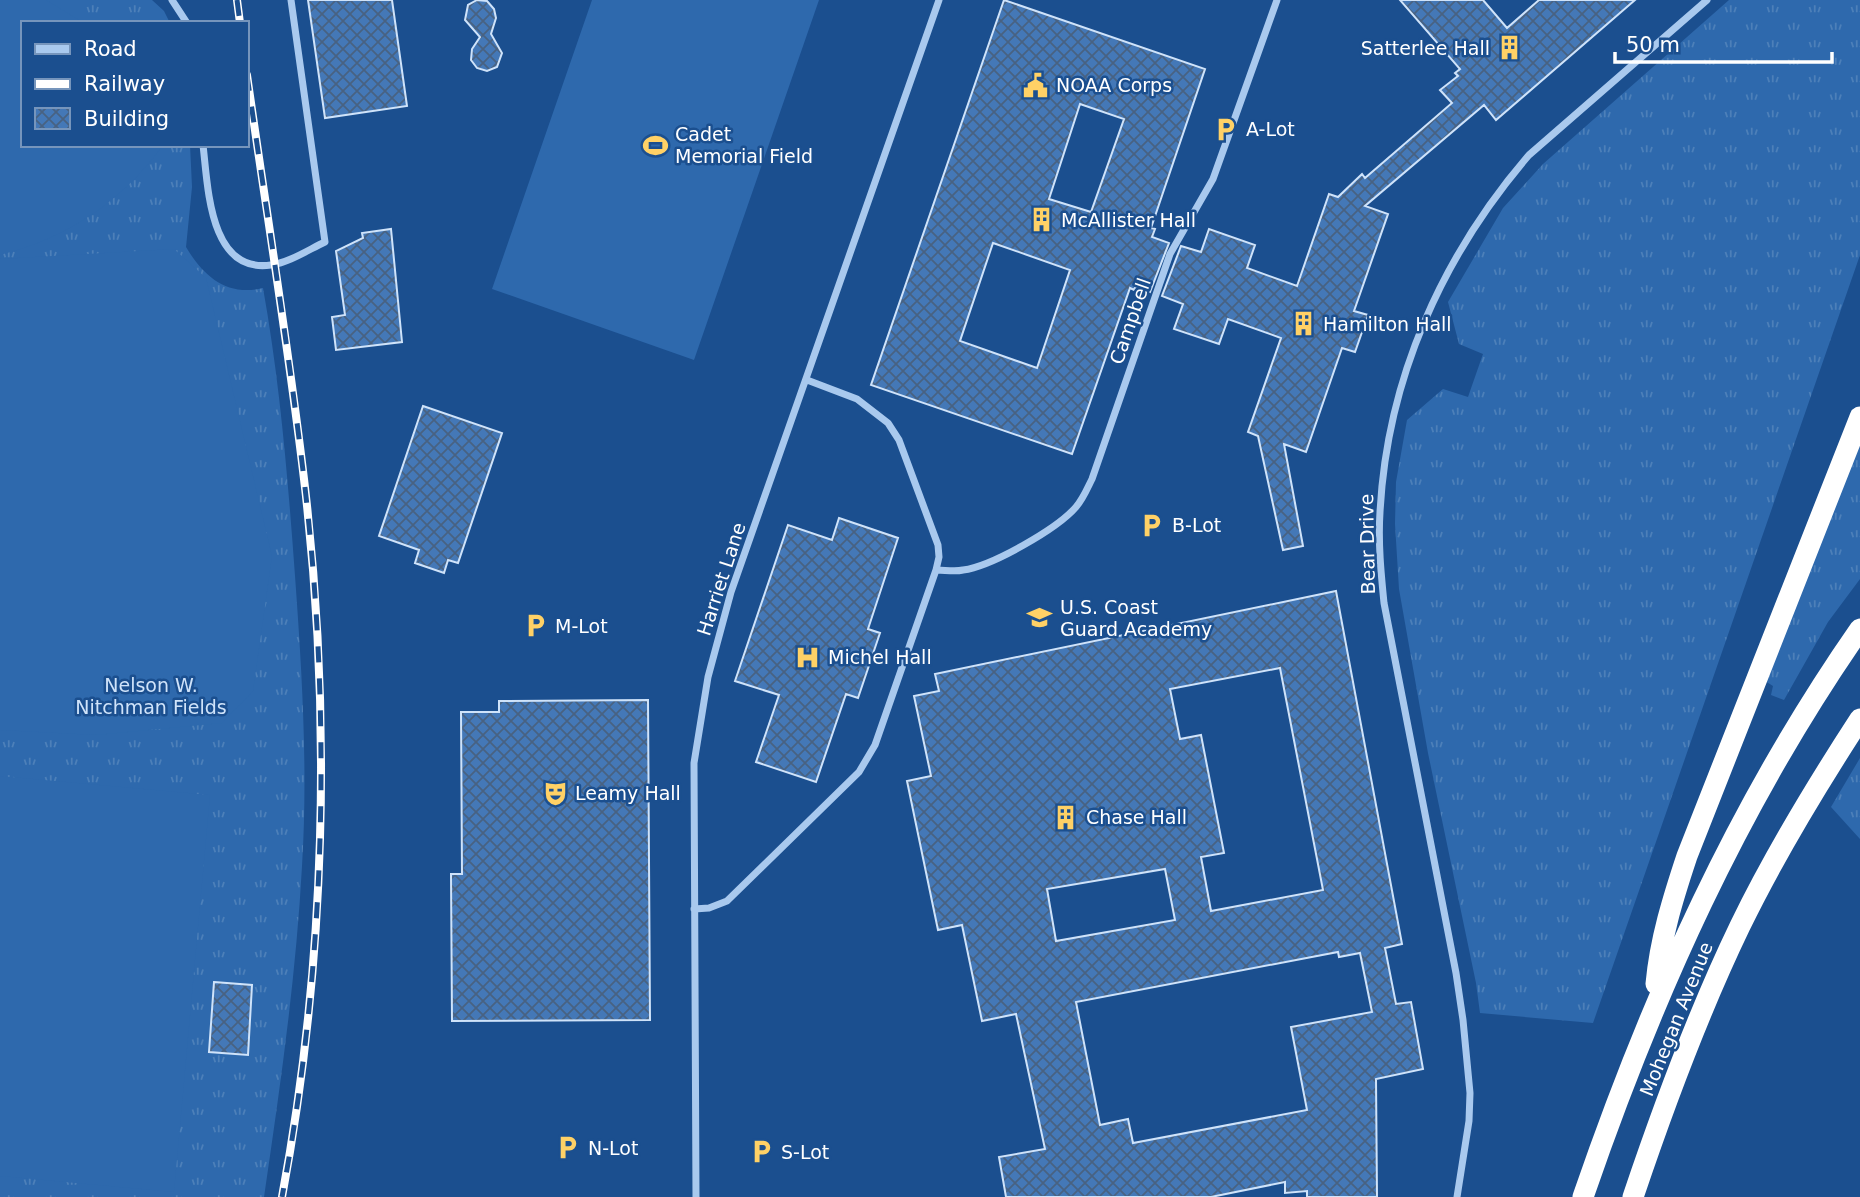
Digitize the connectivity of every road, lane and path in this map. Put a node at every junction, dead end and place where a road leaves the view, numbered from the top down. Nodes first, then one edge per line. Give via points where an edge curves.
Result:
1 (172, 0) edge
2 (291, 0) edge
3 (939, 0) edge
4 (1277, 0) edge
5 (1707, 0) edge
6 (186, 21) edge
7 (203, 147) edge
8 (807, 380) junction
9 (1860, 417) edge
10 (936, 570) junction
11 (1860, 629) edge
12 (1860, 719) edge
13 (694, 909) junction
14 (1655, 1005) junction
15 (696, 1197) edge
16 (1457, 1197) edge
17 (1583, 1197) edge
18 (1633, 1197) edge

1 - 6 street
2 - 7 street via 325,242 274,265 247,263 233,255 213,219
3 - 8 street, Harriet Lane
4 - 10 street, Campbell via 1213,179 1170,254 1083,497 1066,518 1046,532 986,563 960,571
5 - 16 street, Bear Drive via 1529,155 1504,184 1434,298 1389,429 1379,514 1384,603 1456,973 1470,1093
8 - 10 street via 857,399 888,423 900,440 938,545
8 - 13 street, Harriet Lane via 731,592 708,677 694,763
9 - 14 highway via 1687,856 1658,961
10 - 13 street via 864,766 727,901
11 - 14 highway, Mohegan Avenue via 1744,816
12 - 18 highway, Mohegan Avenue via 1736,934 1704,1006
13 - 15 street, Harriet Lane
14 - 17 highway, Mohegan Avenue

